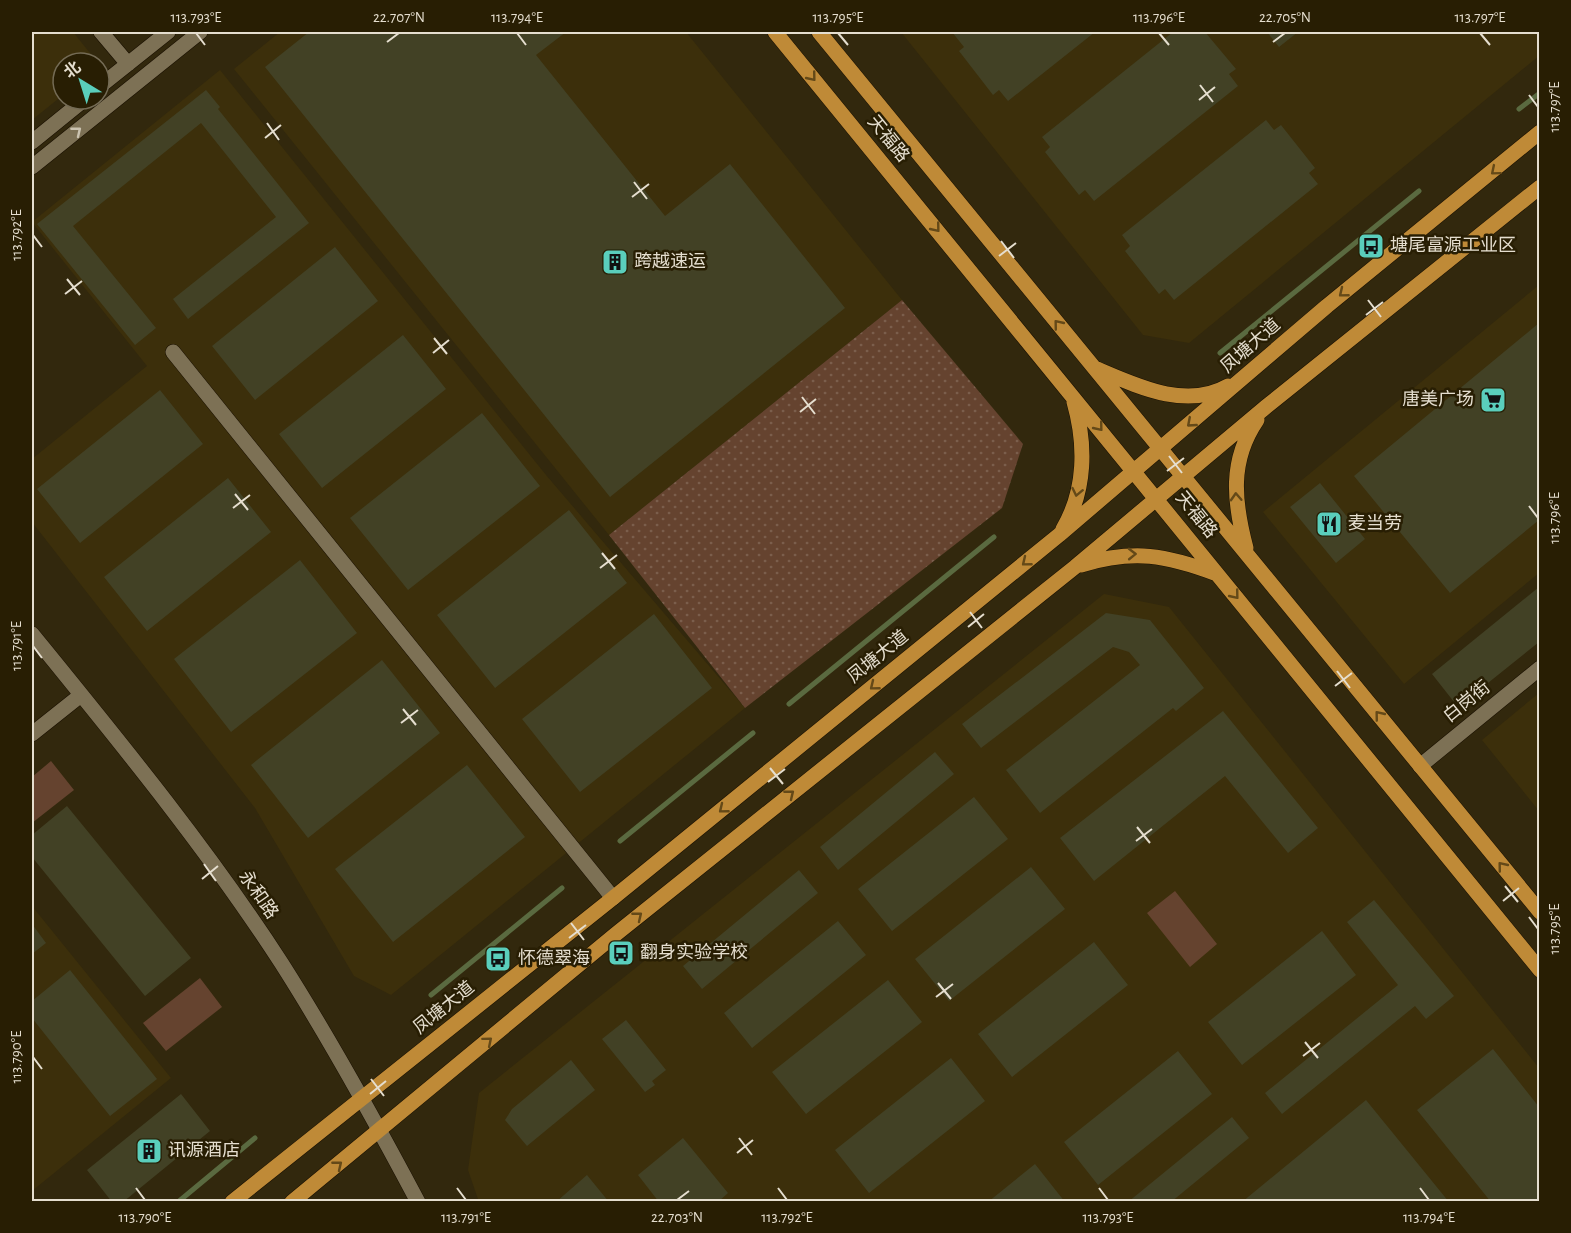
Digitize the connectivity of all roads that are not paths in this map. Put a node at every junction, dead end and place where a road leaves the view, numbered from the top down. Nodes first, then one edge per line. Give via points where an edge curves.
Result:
1 (101, 32) edge
2 (168, 32) edge
3 (200, 32) edge
4 (775, 32) edge
5 (819, 32) edge
6 (128, 64) junction
7 (111, 77) edge
8 (70, 111) edge
9 (1539, 132) edge
10 (32, 142) edge
11 (32, 167) edge
12 (1539, 187) edge
13 (173, 352) dead end
14 (1095, 369) junction
15 (1251, 372) junction
16 (1071, 393) junction
17 (1266, 406) junction
18 (1161, 448) junction
19 (1135, 471) junction
20 (1183, 476) junction
21 (1157, 498) junction
22 (1059, 536) junction
23 (1247, 554) junction
24 (1075, 567) junction
25 (1220, 575) junction
26 (32, 634) edge
27 (1539, 668) edge
28 (81, 694) junction
29 (32, 734) edge
30 (1420, 766) junction
31 (613, 898) junction
32 (1539, 912) edge
33 (1539, 970) edge
34 (363, 1097) junction
35 (380, 1131) junction
36 (232, 1202) edge
37 (292, 1202) edge
38 (418, 1202) edge

1 - 6 street
2 - 6 street
11 -> 3 street
4 -> 16 main road, 天福路
14 -> 5 main road, 天福路
6 - 7 street
8 - 10 street
9 -> 15 main road, 凤塘大道
12 - 17 main road
13 - 31 street
14 - 15 main road via 1161,394 1185,397 1222,389
14 - 18 main road, 天福路
15 -> 18 main road, 凤塘大道
16 -> 19 main road, 天福路
16 -> 22 main road via 1081,426 1081,475 1076,498
17 - 20 main road
23 -> 17 main road via 1235,502 1235,479 1239,455
18 - 19 main road, 凤塘大道
18 - 20 main road, 天福路
19 - 21 main road, 天福路
19 - 22 main road, 凤塘大道
20 - 21 main road
20 - 23 main road, 天福路
21 - 24 main road
21 - 25 main road, 天福路
22 -> 31 main road, 凤塘大道
30 -> 23 main road, 天福路
24 -> 25 main road via 1124,554 1147,554
35 -> 24 main road via 616,934
25 -> 33 main road, 天福路
26 - 28 street, 永和路
27 - 30 street, 白岗街
28 - 29 street
28 - 34 street, 永和路 via 185,825 281,963
32 -> 30 main road, 天福路
31 - 34 main road, 凤塘大道
34 - 35 street, 永和路
34 - 36 main road, 凤塘大道
37 -> 35 main road
35 - 38 street, 永和路

